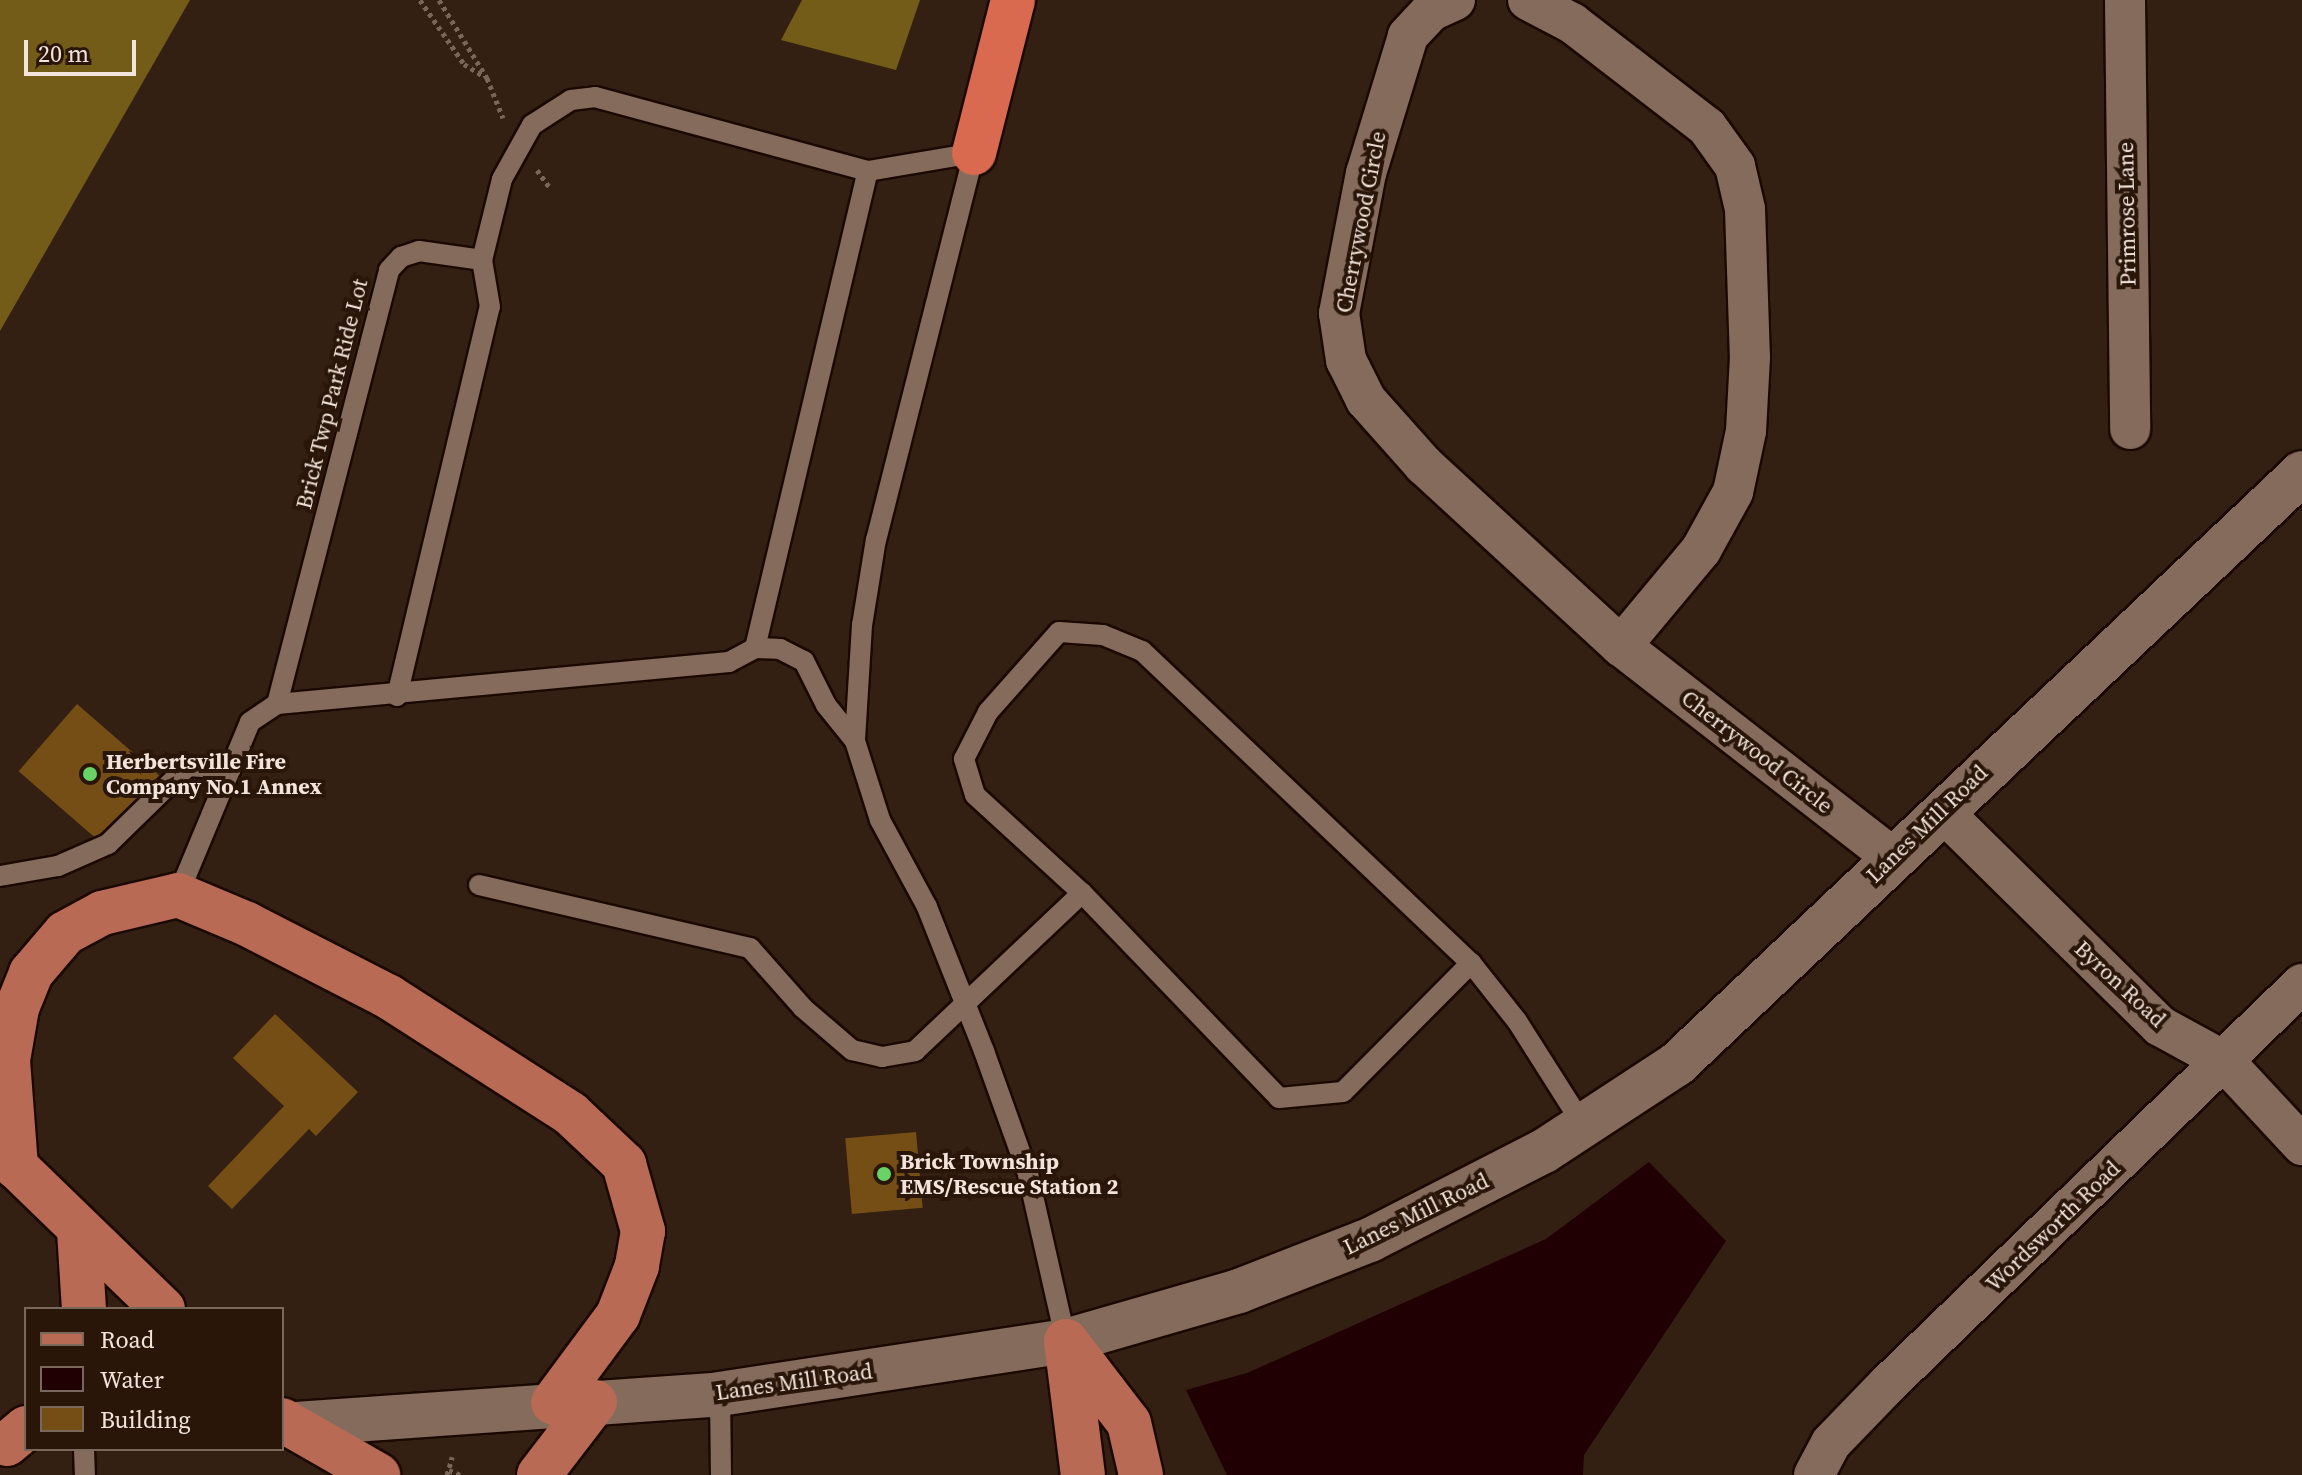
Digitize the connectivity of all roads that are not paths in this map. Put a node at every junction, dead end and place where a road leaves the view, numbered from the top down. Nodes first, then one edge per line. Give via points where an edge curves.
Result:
1 (1013, 0) edge
2 (1455, 0) edge
3 (1528, 0) edge
4 (2125, 0) edge
5 (974, 153) junction
6 (868, 171) junction
7 (482, 260) junction
8 (2130, 429) dead end
9 (2302, 473) edge
10 (1621, 646) junction
11 (755, 648) junction
12 (397, 696) junction
13 (277, 704) junction
14 (855, 741) junction
15 (231, 769) junction
16 (1944, 813) junction
17 (1892, 857) junction
18 (0, 876) edge
19 (479, 885) dead end
20 (1082, 893) junction
21 (178, 895) junction
22 (1471, 963) junction
23 (2302, 984) edge
24 (965, 1004) junction
25 (2224, 1061) junction
26 (1583, 1125) junction
27 (2302, 1145) edge
28 (8, 1159) edge
29 (79, 1230) junction
30 (84, 1307) edge
31 (161, 1307) edge
32 (1066, 1341) junction
33 (720, 1394) junction
34 (595, 1402) junction
35 (553, 1403) junction
36 (284, 1423) edge
37 (84, 1451) edge
38 (85, 1475) edge
39 (318, 1475) edge
40 (378, 1475) edge
41 (539, 1475) edge
42 (721, 1475) edge
43 (1083, 1475) edge
44 (1141, 1475) edge
45 (1814, 1475) edge

1 - 5 highway
2 - 10 street, Cherrywood Circle via 1431,11 1408,36 1397,67 1366,173 1339,313 1346,360 1366,400 1424,465
3 - 10 street via 1572,23 1707,127 1735,166 1745,209 1750,357 1746,431 1733,492 1701,550
4 - 8 street, Primrose Lane
5 - 6 lane
5 - 14 lane via 876,539 862,625
6 - 7 lane via 595,97 571,100 532,125 519,145 502,179
6 - 11 lane
7 - 12 lane via 490,307
7 - 13 lane, Brick Twp Park Ride Lot via 419,251 401,257 389,270
9 - 16 main road, Lanes Mill Road
10 - 17 street, Cherrywood Circle
11 - 12 lane via 729,662
11 - 14 lane via 780,649 804,661 826,705
12 - 13 lane
13 - 15 lane via 250,722
14 - 24 lane via 880,820 927,907
15 - 18 lane via 188,766 108,844 58,866
15 - 21 lane
16 - 17 main road, Lanes Mill Road
16 - 25 street, Byron Road via 2160,1026
17 - 26 main road, Lanes Mill Road via 1677,1064
19 - 24 lane via 750,948 803,1008 852,1050 882,1057 915,1051
20 - 22 lane via 1279,1098 1343,1092
20 - 22 lane via 975,795 964,759 988,712 1059,632 1103,635 1142,651
20 - 24 lane
21 - 28 main road via 102,913 65,933 31,973 8,1060
21 - 35 main road via 389,997 571,1114 624,1164 643,1231 637,1266 618,1315
22 - 26 lane via 1549,1067
23 - 25 street, Wordsworth Road
24 - 32 lane via 1028,1174
25 - 27 street, Byron Road
25 - 45 street, Wordsworth Road via 1887,1385 1831,1443
26 - 32 main road, Lanes Mill Road via 1370,1240 1239,1291
28 - 29 main road
29 - 30 main road
29 - 31 main road
32 - 33 main road, Lanes Mill Road
32 - 43 main road
32 - 44 main road via 1129,1423
33 - 34 main road, Lanes Mill Road
33 - 42 lane
34 - 35 main road, Lanes Mill Road
34 - 41 main road
35 - 36 main road, Lanes Mill Road
36 - 39 main road
36 - 40 main road
37 - 38 lane

